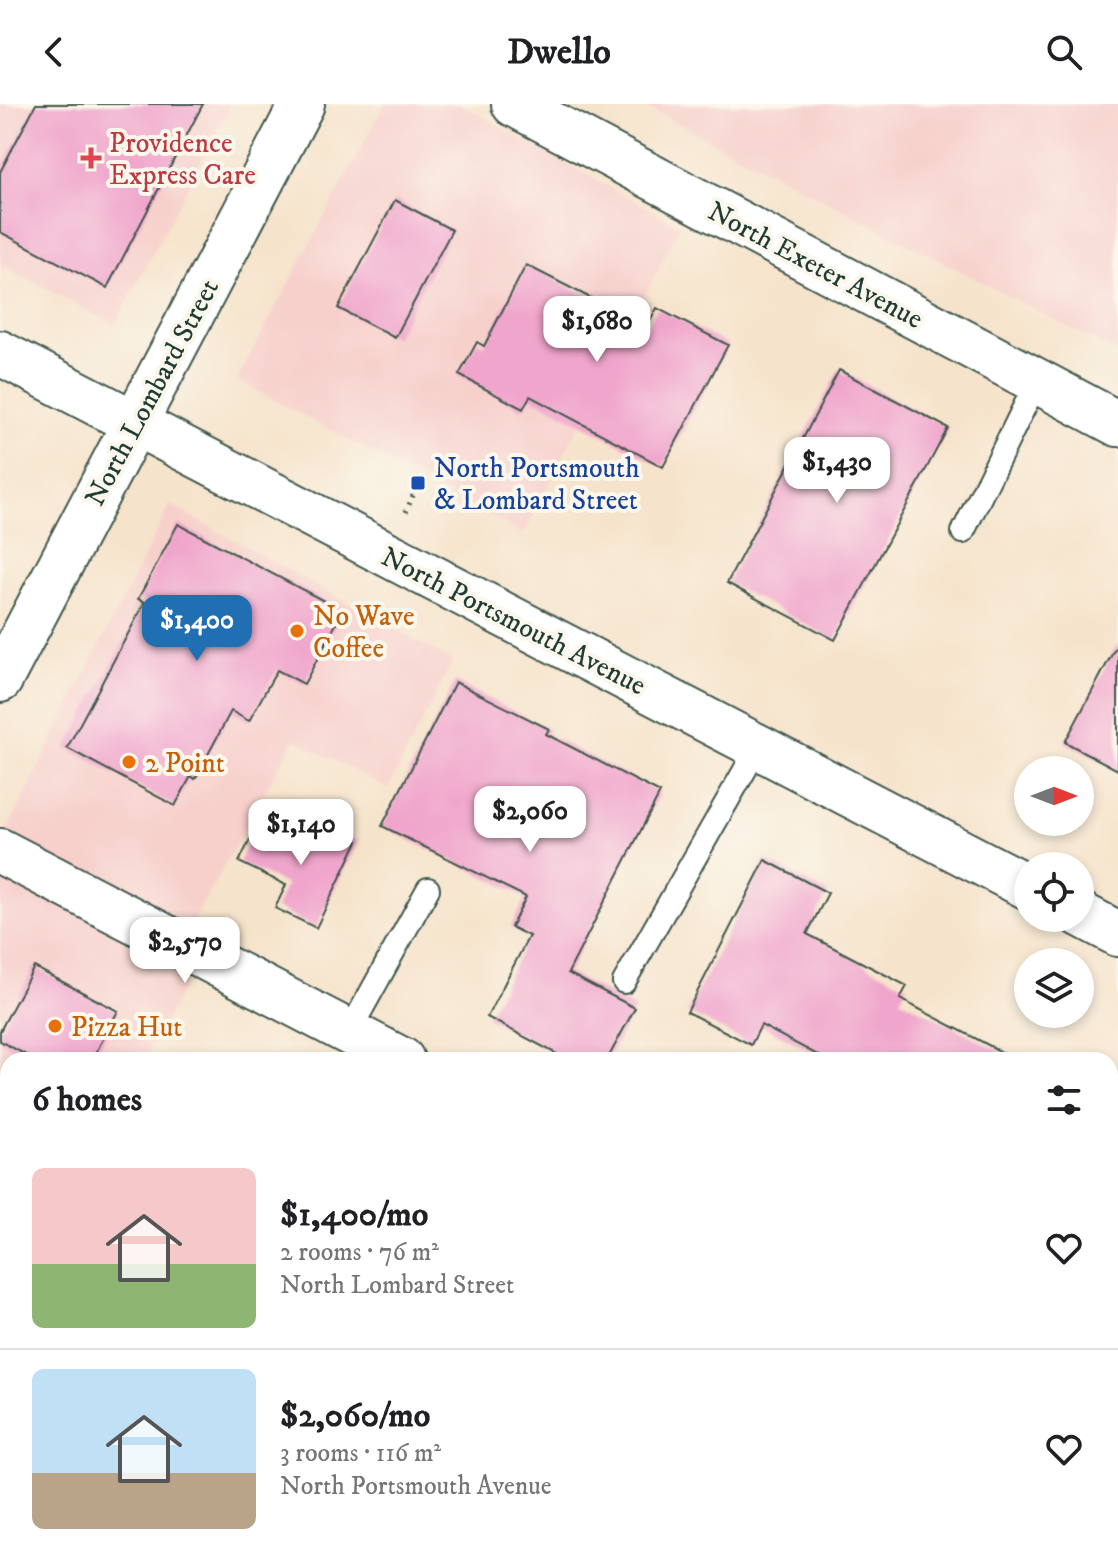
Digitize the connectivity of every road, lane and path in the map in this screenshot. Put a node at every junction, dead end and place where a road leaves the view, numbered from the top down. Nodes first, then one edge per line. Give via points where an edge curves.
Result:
1 (514, 104) edge
2 (300, 105) edge
3 (0, 353) edge
4 (1037, 381) junction
5 (135, 422) junction
6 (1118, 424) edge
7 (963, 532) dead end
8 (0, 680) edge
9 (758, 747) junction
10 (0, 851) edge
11 (1014, 880) edge
12 (428, 889) dead end
13 (1094, 921) edge
14 (1118, 934) edge
15 (624, 982) dead end
16 (349, 1032) junction
17 (387, 1052) edge

1 - 4 street, North Exeter Avenue
2 - 5 street, North Lombard Street
3 - 5 street, North Portsmouth Avenue
4 - 6 street, North Exeter Avenue
4 - 7 lane
5 - 8 street, North Lombard Street
5 - 9 street, North Portsmouth Avenue
9 - 11 street, North Portsmouth Avenue
9 - 15 lane
10 - 16 street
12 - 16 lane
13 - 14 street
16 - 17 street

